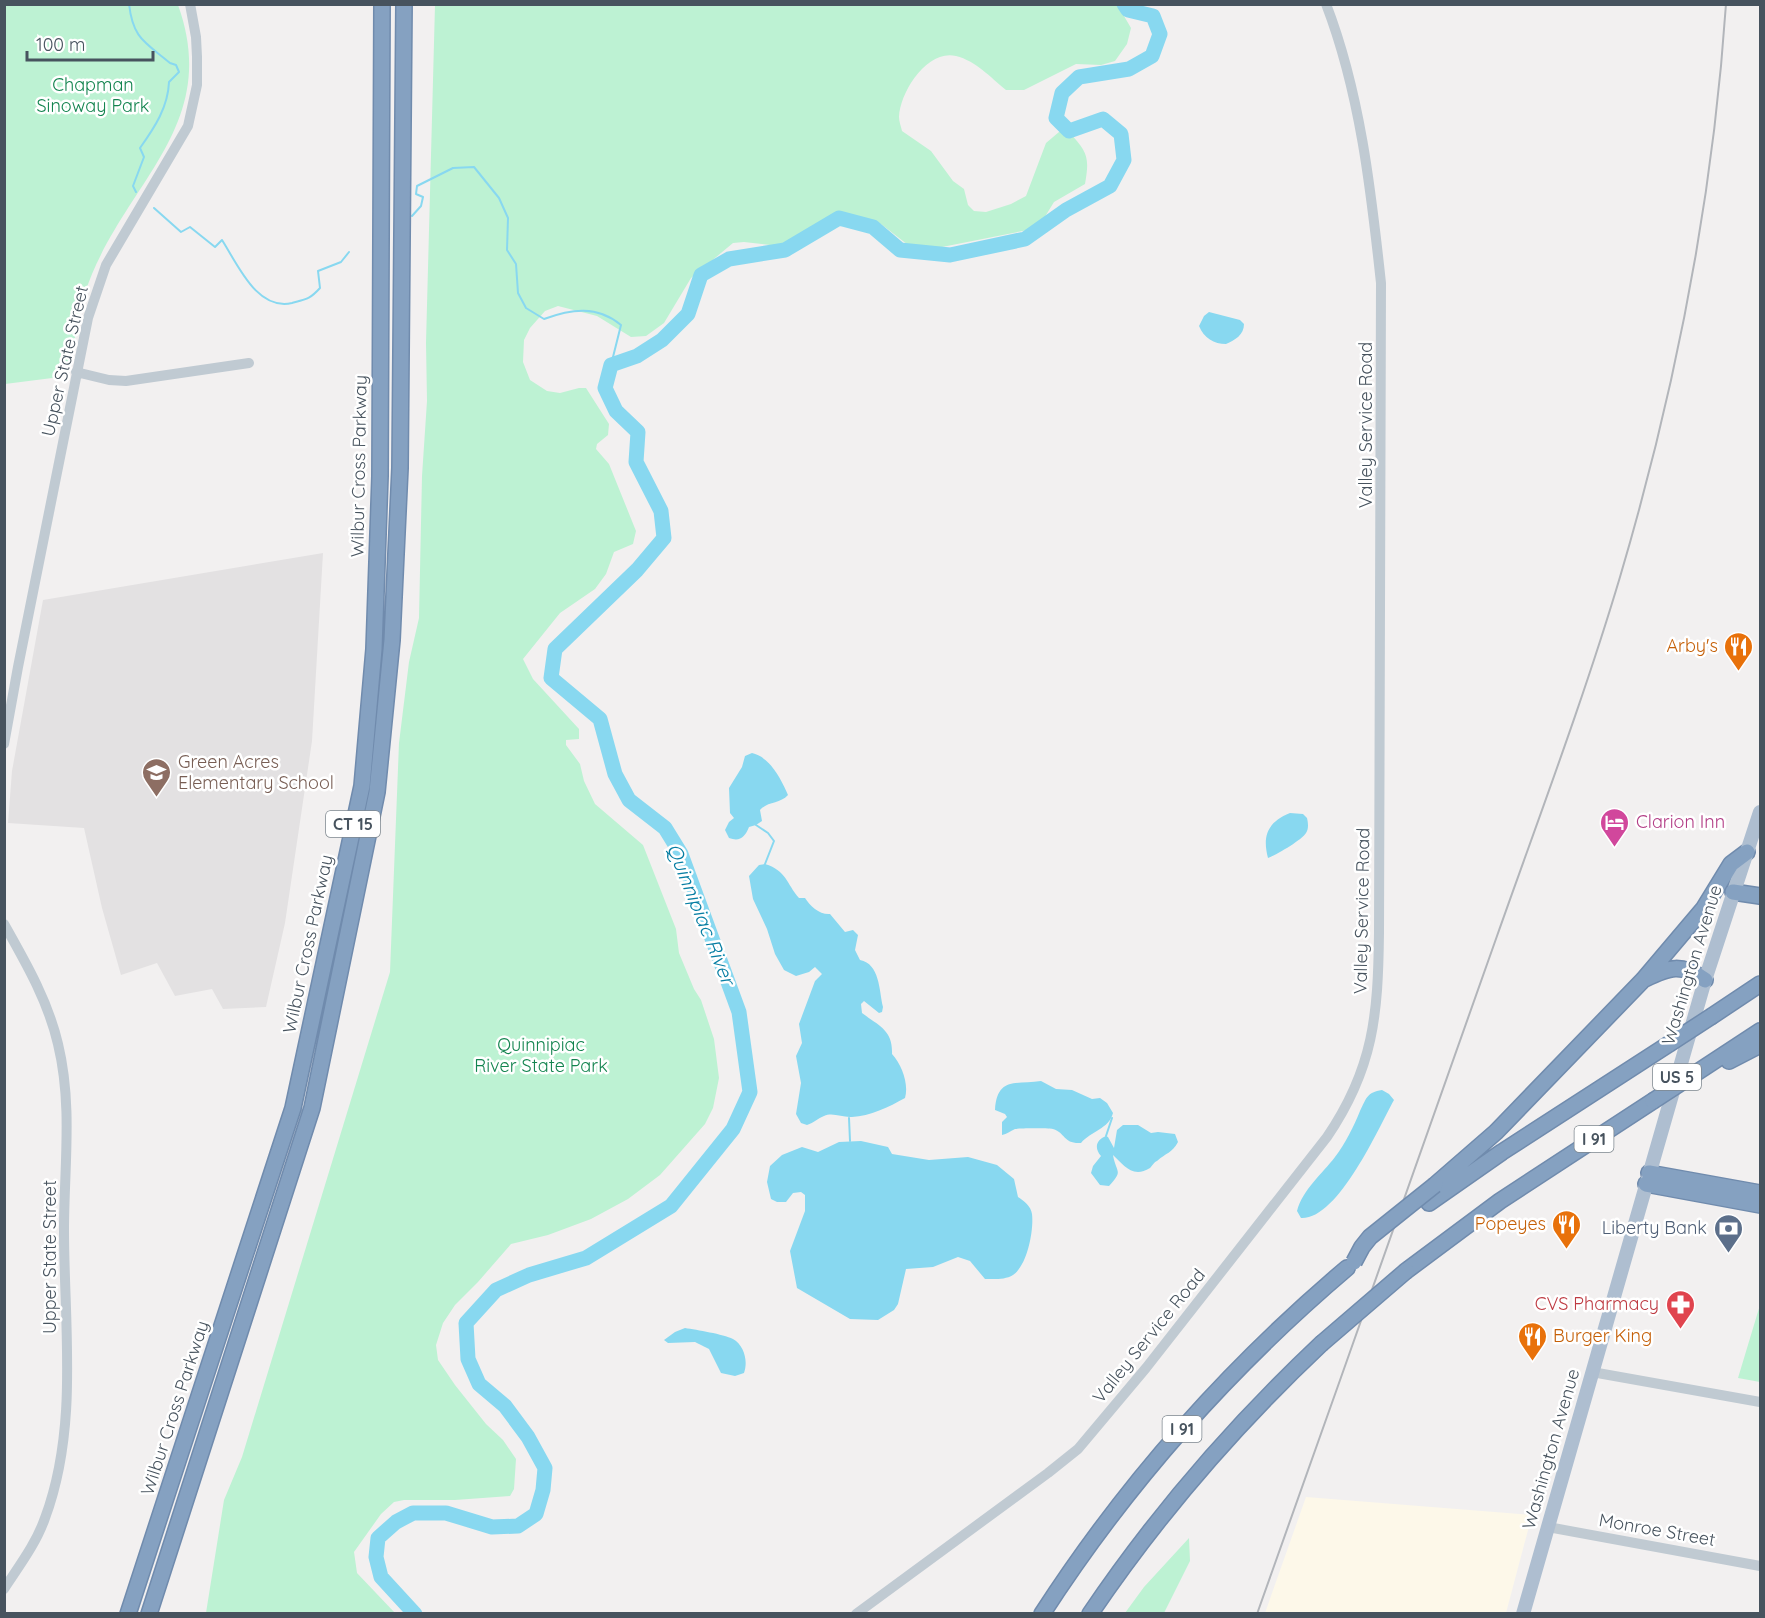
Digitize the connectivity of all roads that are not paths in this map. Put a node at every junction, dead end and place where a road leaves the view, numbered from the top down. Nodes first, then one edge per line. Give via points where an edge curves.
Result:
1 (190, 4) edge
2 (382, 4) edge
3 (404, 4) edge
4 (1326, 4) edge
5 (249, 363) dead end
6 (76, 372) junction
7 (4, 744) edge
8 (1761, 812) edge
9 (1747, 852) junction
10 (1733, 892) junction
11 (1761, 896) edge
12 (4, 924) edge
13 (1642, 980) junction
14 (1705, 980) junction
15 (1761, 984) edge
16 (1761, 1031) edge
17 (1761, 1045) edge
18 (1700, 1071) junction
19 (1648, 1179) junction
20 (1761, 1193) edge
21 (1761, 1205) edge
22 (1350, 1265) junction
23 (1592, 1372) junction
24 (1761, 1402) edge
25 (1548, 1527) junction
26 (1761, 1566) edge
27 (4, 1589) edge
28 (128, 1614) edge
29 (149, 1614) edge
30 (856, 1614) edge
31 (1041, 1614) edge
32 (1090, 1614) edge
33 (1523, 1614) edge

1 - 6 street, Upper State Street via 198,57 197,85 188,126 106,265 88,318
2 - 28 highway, Wilbur Cross Parkway / CT 15 via 380,488 374,649 362,786 293,1108
3 - 29 highway, Wilbur Cross Parkway / CT 15 via 400,468 392,640 377,792 312,1108
4 - 30 street, Valley Service Road via 1361,134 1372,202 1383,327 1379,964 1368,1053 1351,1098 1322,1145 1083,1444
5 - 6 street via 126,381
6 - 7 street, Upper State Street
8 - 9 main road, Washington Avenue / US 5
9 - 10 main road, Washington Avenue / US 5
9 - 13 highway via 1729,867 1704,908
10 - 11 highway
10 - 14 main road, Washington Avenue / US 5
12 - 27 street, Upper State Street via 49,1013 62,1061 68,1105 63,1446 44,1520 33,1545
13 - 14 highway via 1676,968
13 - 22 highway, bridge via 1496,1132 1370,1237
14 - 19 main road, Washington Avenue / US 5
15 - 22 highway, I 91, bridge via 1502,1152
16 - 18 highway, I 91
17 - 18 highway
18 - 32 highway, I 91, bridge via 1500,1201 1406,1271 1321,1344 1206,1461 1142,1540
19 - 20 highway
19 - 21 highway
19 - 23 main road, Washington Avenue / US 5
22 - 31 highway, I 91 via 1276,1332 1184,1427 1117,1507
23 - 24 street
23 - 25 main road, Washington Avenue / US 5
25 - 26 street, Monroe Street
25 - 33 main road, Washington Avenue / US 5

